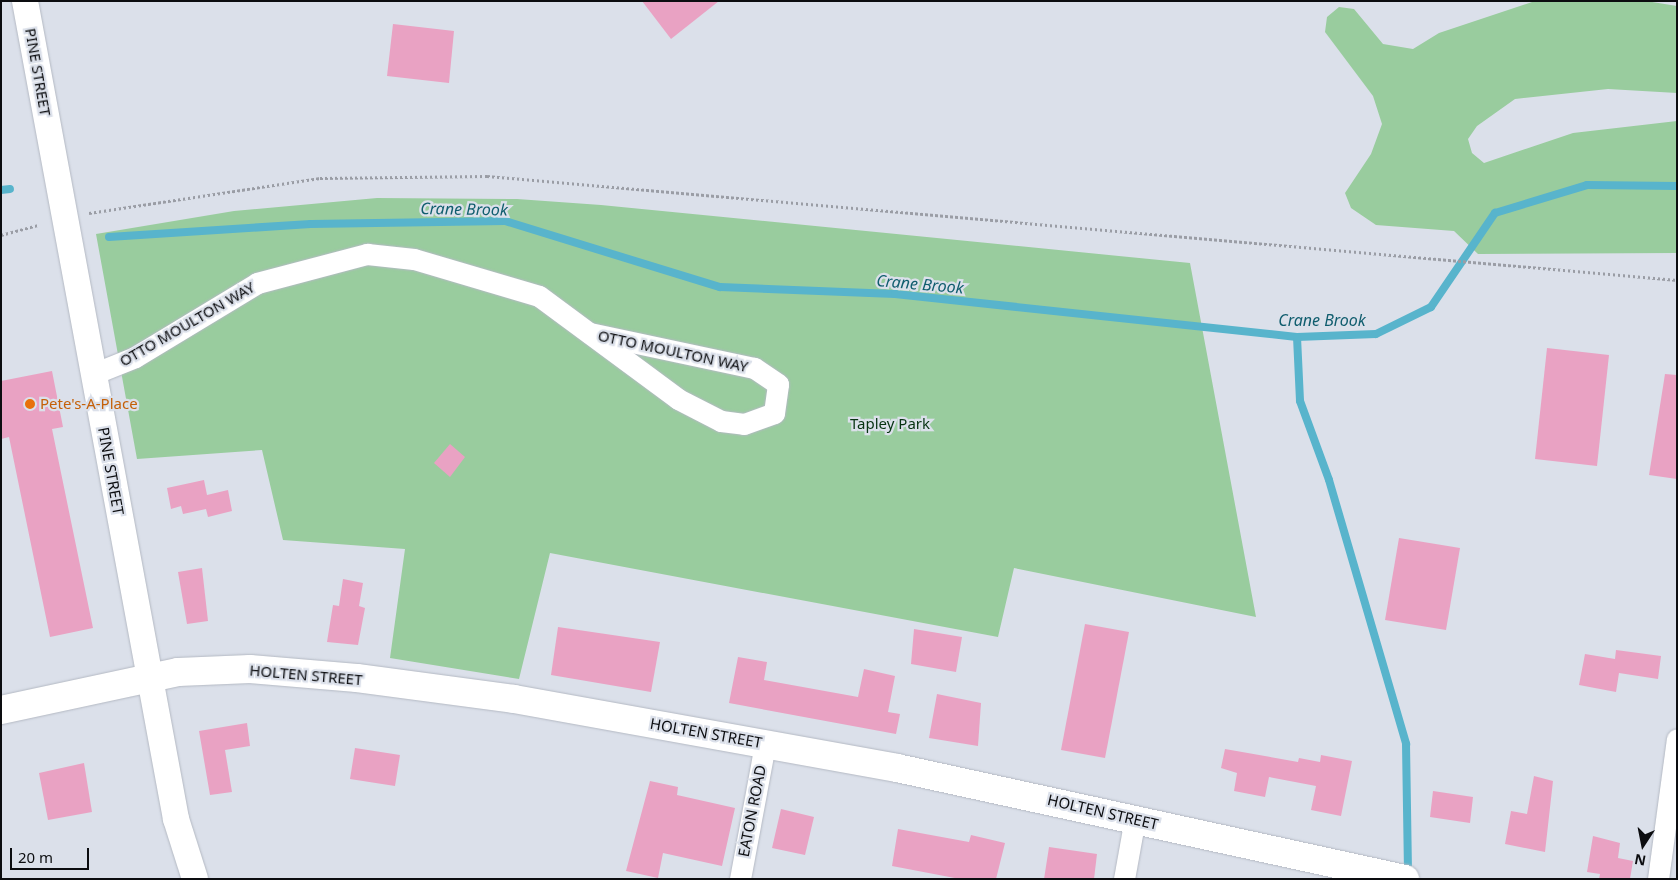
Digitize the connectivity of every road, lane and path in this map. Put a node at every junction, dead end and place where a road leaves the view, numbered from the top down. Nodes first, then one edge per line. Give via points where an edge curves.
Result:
1 (25, 1) edge
2 (65, 218) junction
3 (1, 235) edge
4 (1677, 280) edge
5 (590, 333) junction
6 (93, 374) junction
7 (149, 678) junction
8 (1, 710) edge
9 (1677, 739) edge
10 (765, 744) junction
11 (1135, 818) junction
12 (1397, 877) edge
13 (195, 879) edge
14 (740, 879) edge
15 (1124, 879) edge
16 (1658, 879) edge

1 - 2 street, PINE STREET
2 - 3 path
2 - 4 path via 320,178 487,176
2 - 6 street, PINE STREET
5 - 5 street, OTTO MOULTON WAY via 678,399 721,421 744,424 774,412 778,384 754,368
5 - 6 street, OTTO MOULTON WAY via 539,296 414,259 367,254 258,283 135,357
6 - 7 street, PINE STREET
7 - 8 main road, HOLTEN STREET
7 - 10 main road, HOLTEN STREET via 250,669 357,678 514,699
7 - 13 street, PINE STREET via 176,819
9 - 16 street
10 - 11 main road, HOLTEN STREET
10 - 14 street, EATON ROAD
11 - 12 main road, HOLTEN STREET
11 - 15 street

